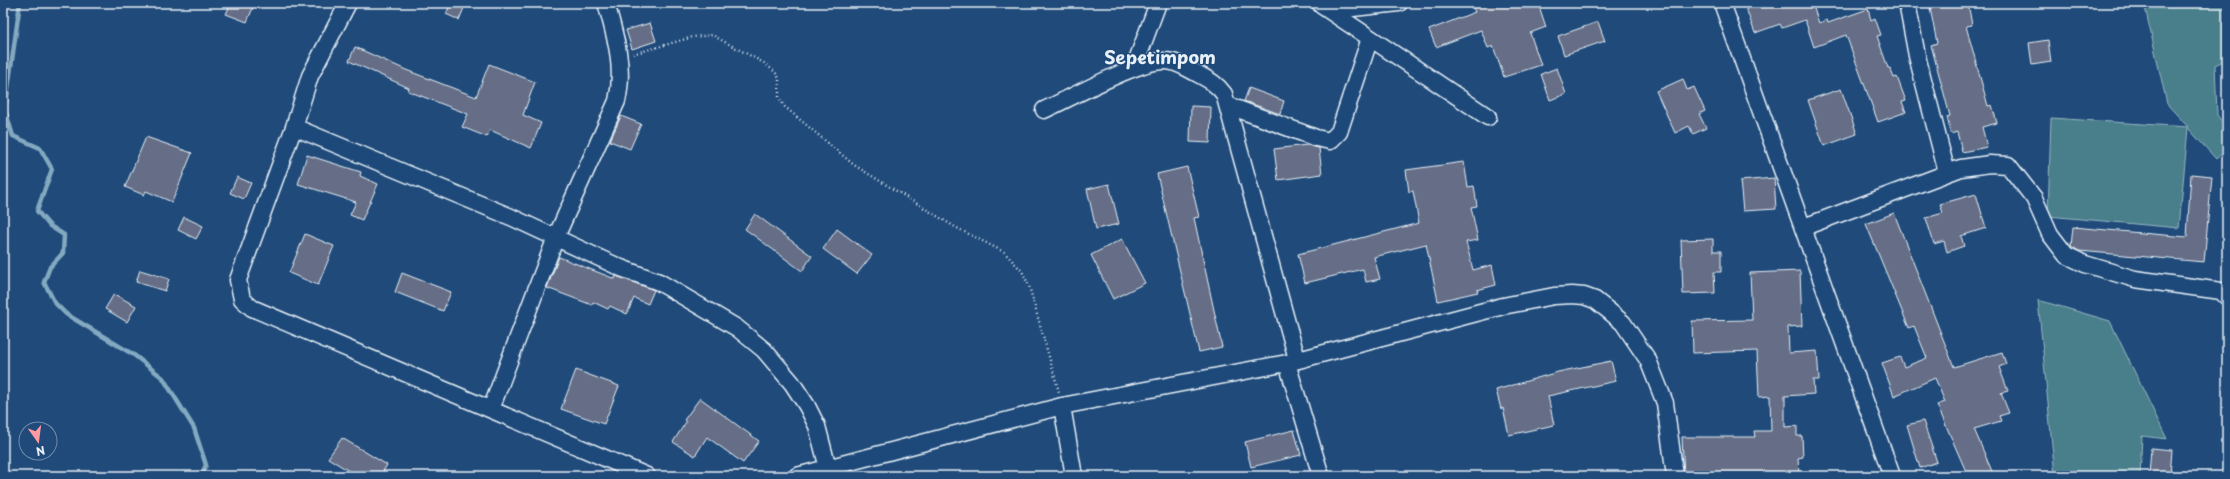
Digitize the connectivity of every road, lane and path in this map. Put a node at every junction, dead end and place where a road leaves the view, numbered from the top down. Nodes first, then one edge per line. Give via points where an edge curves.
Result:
1 (348, 3) edge
2 (606, 3) edge
3 (1158, 3) edge
4 (1399, 3) edge
5 (1722, 3) edge
6 (1907, 3) edge
7 (1318, 4) edge
8 (1370, 38) junction
9 (620, 58) junction
10 (1134, 68) junction
11 (1227, 105) junction
12 (1044, 110) dead end
13 (1488, 117) dead end
14 (294, 127) junction
15 (1947, 173) junction
16 (1804, 227) junction
17 (556, 237) junction
18 (2225, 293) edge
19 (1292, 361) junction
20 (1062, 406) junction
21 (491, 409) junction
22 (829, 472) edge
23 (647, 476) edge
24 (797, 476) edge
25 (1074, 476) edge
26 (1321, 476) edge
27 (1675, 476) edge
28 (1892, 476) edge

1 - 14 street via 310,76
2 - 9 street
3 - 10 street
4 - 7 street via 1353,8
5 - 16 street
6 - 15 street via 1916,56
7 - 8 street
8 - 11 street via 1339,132 1330,141
8 - 13 street
9 - 17 street via 617,100
9 - 20 path via 708,35 718,37 764,63 779,78 779,98 785,107 854,165 955,227 1004,252 1013,260 1029,286
10 - 11 street via 1153,62 1177,63 1214,83 1224,94
10 - 12 street
11 - 19 street
14 - 17 street
14 - 21 street via 238,280 242,299 252,308
15 - 16 street
15 - 18 street via 1982,165 2008,165 2034,198 2050,234 2066,255 2085,264 2135,279
16 - 28 street
17 - 21 street
17 - 22 street via 621,268 659,282 737,328 764,350 792,383 807,406 817,426
19 - 20 street
19 - 26 street
19 - 27 street via 1503,306 1554,296 1584,296 1595,300 1623,323 1648,360 1665,403
20 - 22 street
20 - 25 street
21 - 23 street
22 - 24 street

